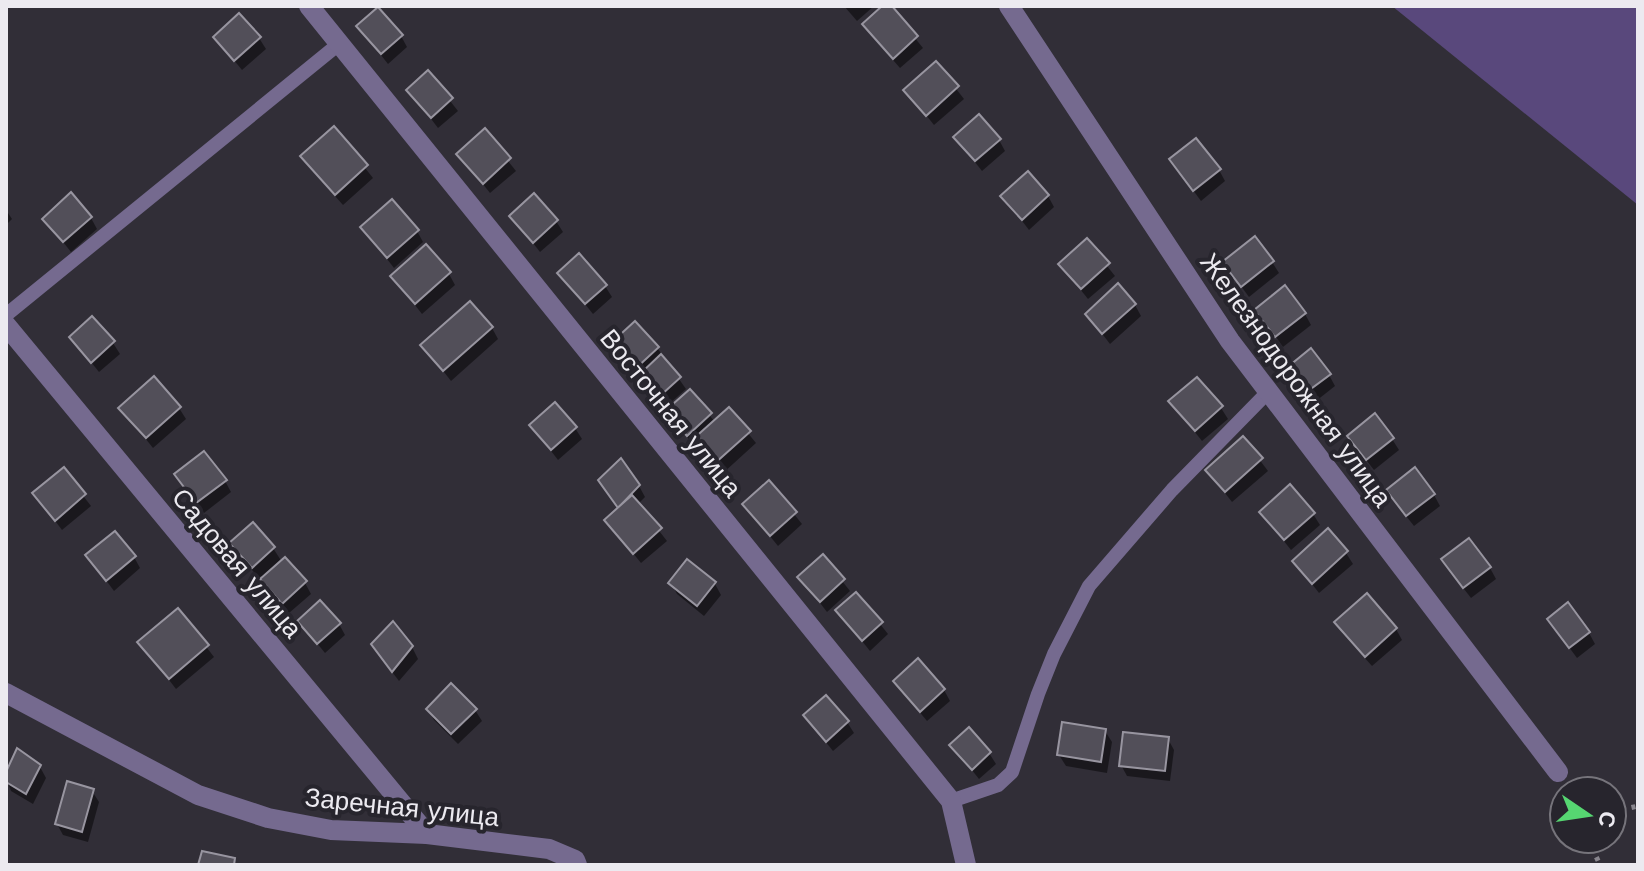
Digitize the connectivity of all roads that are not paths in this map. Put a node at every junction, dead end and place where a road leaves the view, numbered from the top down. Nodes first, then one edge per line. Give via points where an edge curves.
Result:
1 (309, 6) edge
2 (1009, 6) edge
3 (340, 43) junction
4 (6, 315) edge
5 (6, 325) edge
6 (1268, 392) junction
7 (6, 693) edge
8 (1558, 772) dead end
9 (951, 801) junction
10 (427, 834) junction
11 (577, 865) edge
12 (966, 865) edge

1 - 3 street, Восточная улица
2 - 6 street, Железнодорожная улица
3 - 4 lane
3 - 9 street, Восточная улица
5 - 10 street, Садовая улица
6 - 8 street, Железнодорожная улица
6 - 9 lane via 1172,490 1089,586 1054,654 1012,772 998,785
7 - 10 street, Заречная улица via 198,795 268,818 331,830
9 - 12 street, Восточная улица
10 - 11 street, Заречная улица via 549,849

